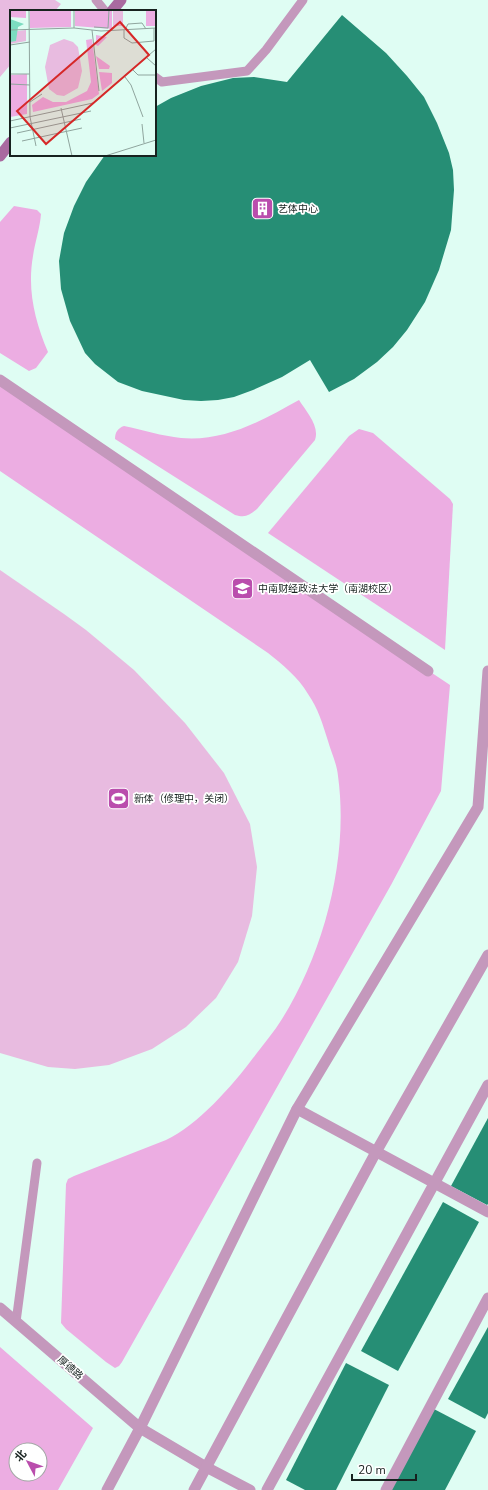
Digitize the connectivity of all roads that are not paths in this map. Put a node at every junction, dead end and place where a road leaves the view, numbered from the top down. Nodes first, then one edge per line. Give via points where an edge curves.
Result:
1 (96, 0) edge
2 (121, 0) edge
3 (303, 0) edge
4 (104, 10) edge
5 (113, 10) edge
6 (156, 78) edge
7 (10, 143) edge
8 (0, 156) edge
9 (0, 380) edge
10 (428, 671) dead end
11 (488, 671) edge
12 (483, 805) edge
13 (488, 955) edge
14 (488, 1085) edge
15 (297, 1109) junction
16 (376, 1152) junction
17 (37, 1164) dead end
18 (434, 1183) junction
19 (488, 1212) edge
20 (488, 1298) edge
21 (0, 1308) edge
22 (16, 1322) junction
23 (140, 1428) junction
24 (206, 1467) junction
25 (107, 1490) edge
26 (194, 1490) edge
27 (250, 1490) edge
28 (267, 1490) edge
29 (386, 1490) edge

1 - 4 lane
2 - 5 main road
3 - 6 lane via 247,71 162,82
7 - 8 main road
9 - 10 street
11 - 12 street
12 - 15 street
13 - 16 street
14 - 18 street
15 - 16 street
15 - 23 street
16 - 18 street
16 - 24 street
17 - 22 lane
18 - 19 street
18 - 28 street
20 - 29 street
21 - 22 street, 厚德路
22 - 23 street, 厚德路
23 - 24 street, 厚德路
23 - 25 street
24 - 26 street
24 - 27 street, 厚德路

